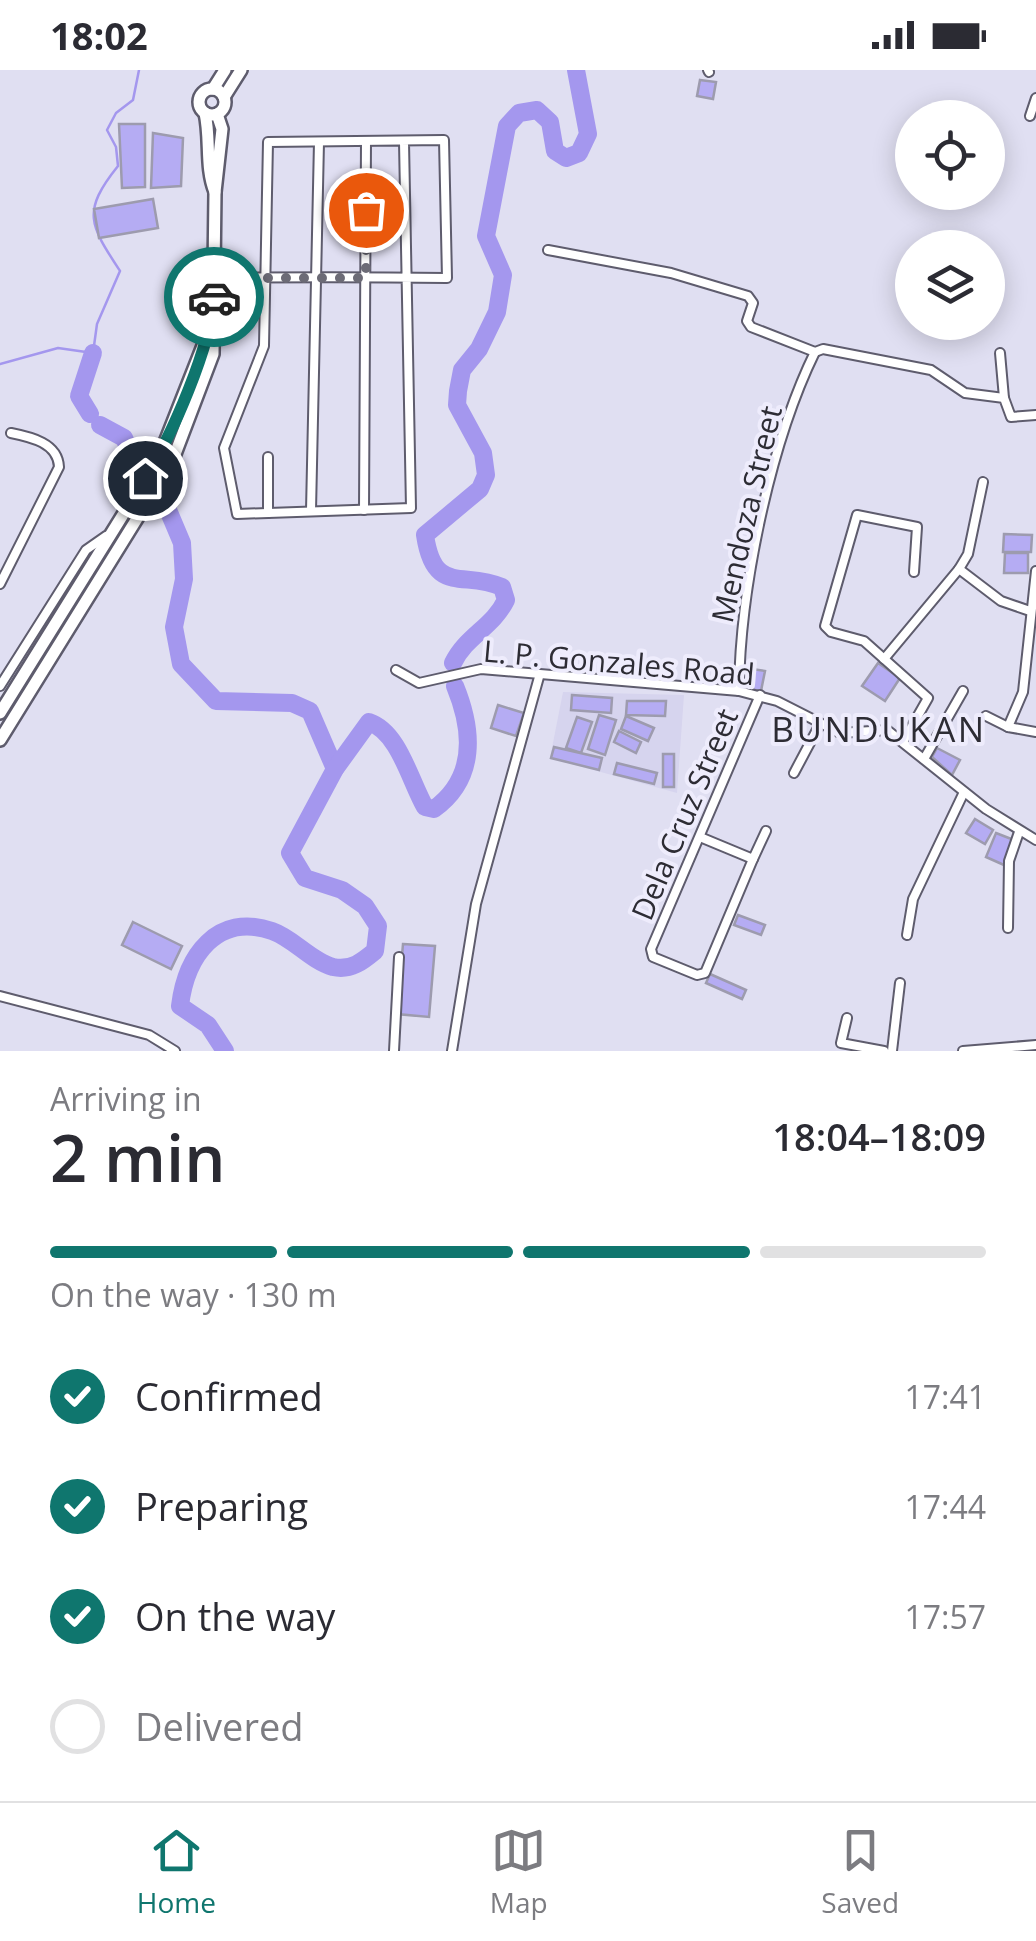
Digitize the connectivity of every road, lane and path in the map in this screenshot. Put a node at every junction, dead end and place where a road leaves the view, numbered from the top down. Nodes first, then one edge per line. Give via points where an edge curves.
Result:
1 (225, 70) edge
2 (240, 70) edge
3 (218, 93) junction
4 (1036, 98) edge
5 (211, 113) junction
6 (1030, 116) dead end
7 (366, 141) junction
8 (320, 142) junction
9 (404, 142) junction
10 (548, 250) dead end
11 (215, 278) junction
12 (266, 278) junction
13 (316, 278) junction
14 (366, 278) junction
15 (408, 278) junction
16 (212, 322) junction
17 (814, 352) junction
18 (1000, 353) dead end
19 (1004, 398) junction
20 (1036, 415) edge
21 (10, 433) dead end
22 (160, 455) junction
23 (268, 458) dead end
24 (172, 462) junction
25 (983, 482) dead end
26 (130, 502) junction
27 (142, 510) junction
28 (364, 510) junction
29 (311, 511) junction
30 (268, 513) junction
31 (110, 534) junction
32 (959, 570) junction
33 (1036, 571) edge
34 (914, 572) dead end
35 (0, 584) edge
36 (1030, 611) junction
37 (884, 659) junction
38 (396, 670) dead end
39 (540, 677) junction
40 (0, 686) edge
41 (962, 690) dead end
42 (739, 691) junction
43 (760, 695) junction
44 (0, 714) edge
45 (986, 716) dead end
46 (820, 724) junction
47 (1008, 727) junction
48 (1036, 732) edge
49 (0, 740) edge
50 (903, 742) junction
51 (924, 759) junction
52 (794, 773) dead end
53 (964, 792) junction
54 (766, 831) dead end
55 (1020, 832) junction
56 (700, 837) junction
57 (1036, 840) edge
58 (753, 860) junction
59 (1008, 928) dead end
60 (907, 935) dead end
61 (399, 957) dead end
62 (900, 983) dead end
63 (0, 996) edge
64 (847, 1018) dead end
65 (1036, 1045) edge
66 (175, 1051) edge
67 (394, 1051) edge
68 (452, 1051) edge
69 (884, 1051) edge
70 (892, 1051) edge
71 (967, 1051) edge

1 - 3 main road
2 - 3 main road
3 - 5 main road via 224,105
3 - 5 main road via 200,96
4 - 6 street
5 - 11 main road
7 - 8 street
7 - 9 street
7 - 14 street
8 - 12 street via 268,142
8 - 13 street
9 - 15 street
9 - 15 street via 444,140 447,278
10 - 17 street via 672,273 748,296 754,303 749,326
11 - 12 street
11 - 16 main road
12 - 13 street
12 - 30 street via 264,346 224,448 237,514
13 - 14 street
13 - 29 street
14 - 15 street
14 - 28 street
15 - 28 street via 411,508
16 - 22 main road
16 - 24 main road via 213,354
17 - 19 street via 931,370 965,392
17 - 42 street, Mendoza Street via 780,439 740,636
18 - 19 street
19 - 20 street via 1010,418
21 - 35 street via 52,449 59,472
22 - 24 main road
22 - 26 main road
23 - 30 street
24 - 27 main road
25 - 32 street
26 - 27 main road
26 - 31 main road
27 - 49 main road
28 - 29 street
29 - 30 street
31 - 40 street via 86,550
31 - 44 main road
32 - 36 street via 1001,601
32 - 37 street
33 - 36 street
34 - 37 street via 917,527 855,517 826,626 864,640
36 - 47 street via 1023,692
37 - 50 street via 928,698
38 - 39 street, L. P. Gonzales Road via 419,682 481,670
39 - 42 street, L. P. Gonzales Road
39 - 68 street via 476,904
41 - 51 street
42 - 43 street, L. P. Gonzales Road
43 - 46 street, L. P. Gonzales Road
43 - 56 street, Dela Cruz Street
45 - 47 street
46 - 50 street, L. P. Gonzales Road via 840,733 888,730
46 - 52 street
47 - 48 street
50 - 51 street, L. P. Gonzales Road
51 - 53 street, L. P. Gonzales Road
53 - 55 street, L. P. Gonzales Road
53 - 60 street via 913,899
54 - 58 street
55 - 57 street, L. P. Gonzales Road
55 - 59 street via 1010,861
56 - 58 street
56 - 58 street, Dela Cruz Street via 651,952 669,964 705,973
61 - 67 street
62 - 70 street
63 - 66 street via 149,1034
64 - 69 street via 841,1044
65 - 71 street

